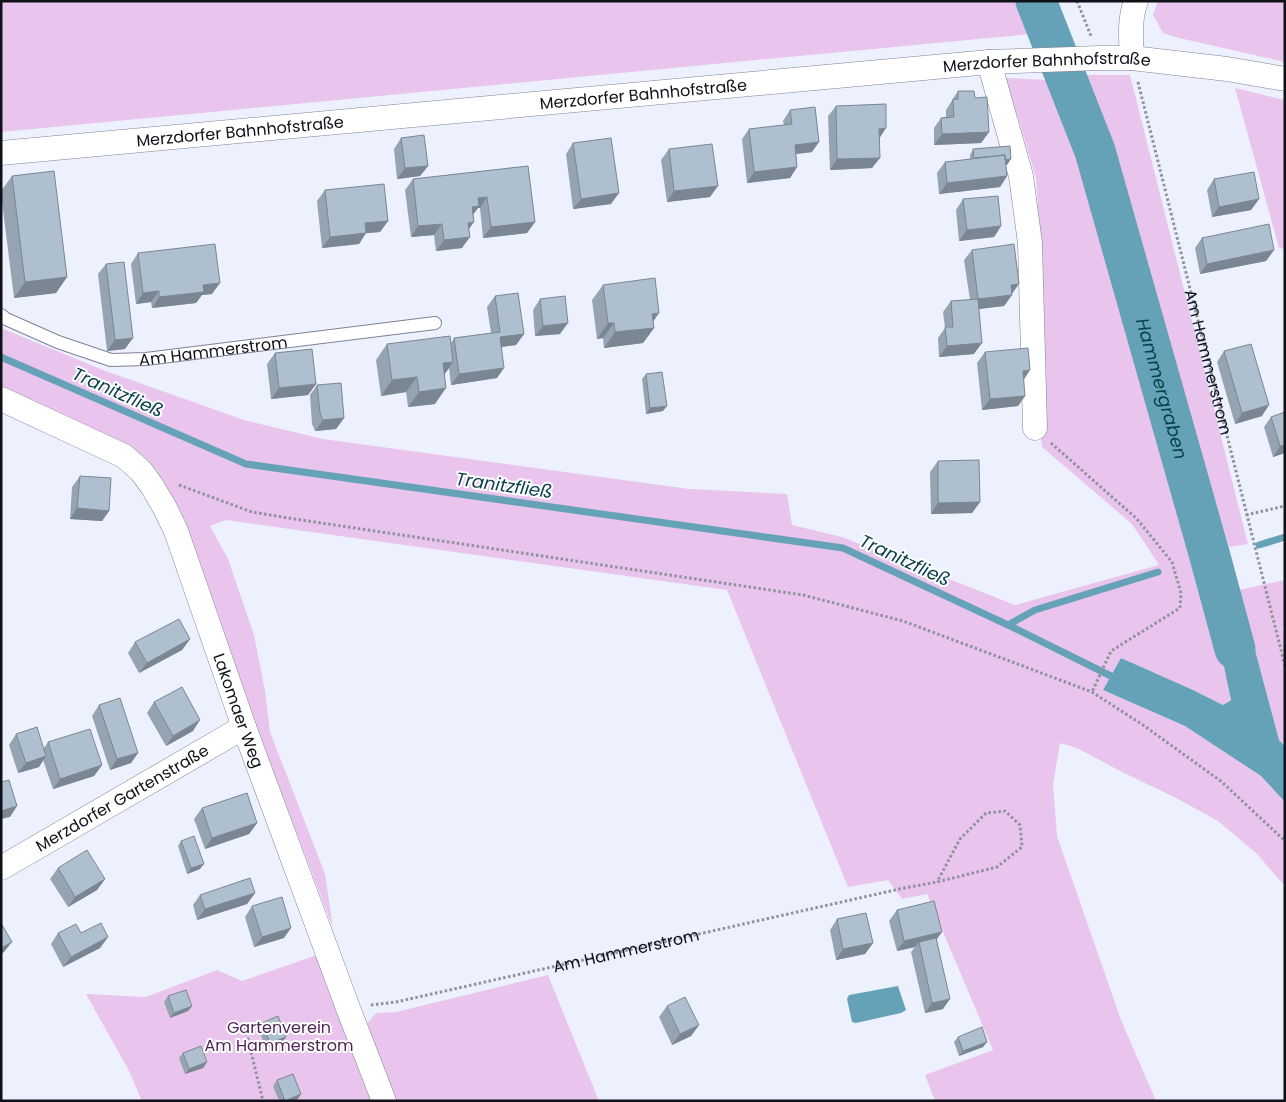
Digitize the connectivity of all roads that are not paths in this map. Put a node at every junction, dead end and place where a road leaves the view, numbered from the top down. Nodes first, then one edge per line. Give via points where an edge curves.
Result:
1 (1136, 1) edge
2 (1132, 58) junction
3 (989, 62) junction
4 (1285, 80) edge
5 (1, 153) edge
6 (1, 315) edge
7 (435, 323) dead end
8 (1, 399) edge
9 (1035, 428) road end
10 (244, 727) junction
11 (1, 868) edge
12 (384, 1101) edge

1 - 2 street via 1130,26
2 - 3 street, Merzdorfer Bahnhofstraße
2 - 4 street, Merzdorfer Bahnhofstraße
3 - 5 street, Merzdorfer Bahnhofstraße
3 - 9 street via 1021,176 1030,243
6 - 7 lane, Am Hammerstrom via 58,342 112,360 146,359
8 - 10 street, Lakomaer Weg via 124,456 141,471 161,500 176,531
10 - 11 street, Merzdorfer Gartenstraße
10 - 12 street, Lakomaer Weg

